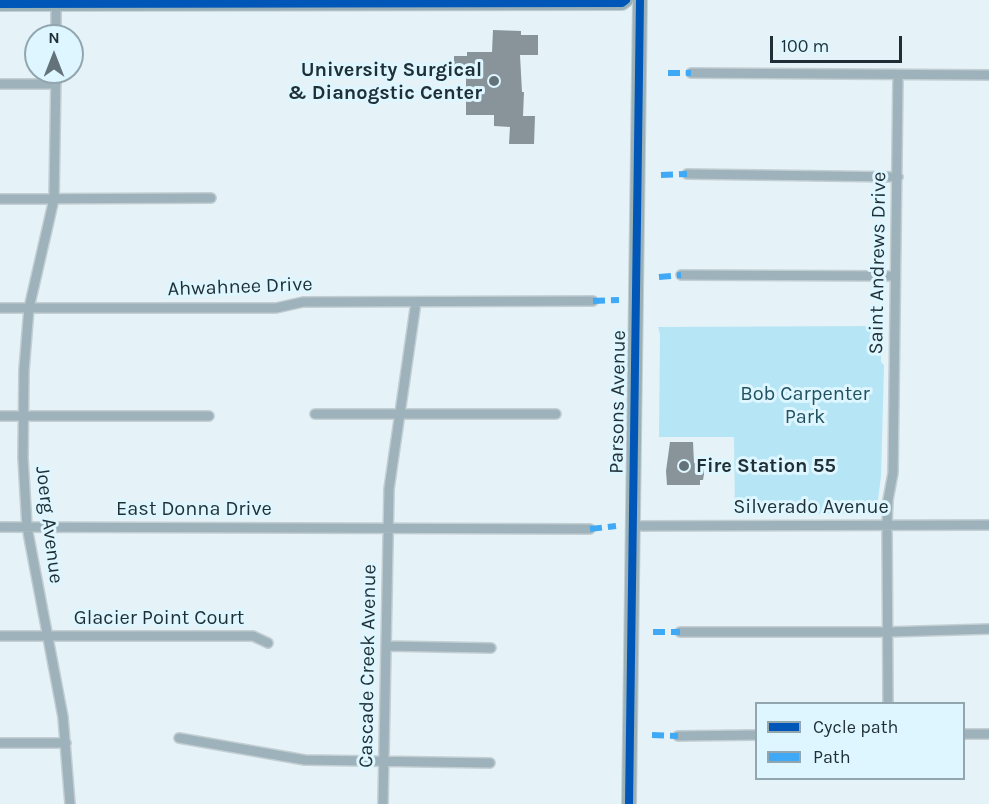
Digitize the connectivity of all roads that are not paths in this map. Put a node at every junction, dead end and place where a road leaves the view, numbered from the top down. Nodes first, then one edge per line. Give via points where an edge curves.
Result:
1 (626, 0) edge
2 (640, 0) edge
3 (58, 2) edge
4 (152, 2) edge
5 (0, 4) edge
6 (57, 24) edge
7 (690, 73) dead end
8 (989, 75) edge
9 (898, 76) junction
10 (0, 84) edge
11 (24, 84) edge
12 (56, 84) edge
13 (687, 174) dead end
14 (898, 177) junction
15 (211, 198) dead end
16 (0, 199) edge
17 (54, 199) junction
18 (681, 275) dead end
19 (894, 276) junction
20 (593, 301) dead end
21 (416, 302) junction
22 (0, 308) edge
23 (29, 308) junction
24 (400, 413) junction
25 (315, 414) dead end
26 (556, 414) dead end
27 (0, 416) edge
28 (23, 416) junction
29 (209, 416) dead end
30 (888, 525) junction
31 (989, 525) edge
32 (633, 526) junction
33 (0, 527) edge
34 (27, 527) junction
35 (389, 528) junction
36 (590, 529) dead end
37 (989, 629) edge
38 (680, 632) dead end
39 (886, 632) junction
40 (0, 636) edge
41 (48, 636) junction
42 (268, 643) dead end
43 (386, 646) junction
44 (491, 648) dead end
45 (888, 702) edge
46 (965, 734) edge
47 (989, 734) edge
48 (755, 735) edge
49 (678, 736) dead end
50 (178, 738) dead end
51 (0, 743) edge
52 (66, 743) junction
53 (383, 762) junction
54 (490, 763) dead end
55 (70, 804) edge
56 (383, 804) edge
57 (629, 804) edge

1 - 4 street
2 - 32 street, Parsons Avenue
3 - 4 street
3 - 5 street
3 - 6 street
7 - 9 street
8 - 9 street
9 - 14 street, Saint Andrews Drive
10 - 11 street
12 - 17 street, Joerg Avenue
13 - 14 street
14 - 19 street, Saint Andrews Drive
15 - 17 street
16 - 17 street
17 - 23 street, Joerg Avenue
18 - 19 street
19 - 30 street, Saint Andrews Drive via 893,473
20 - 21 street, Ahwahnee Drive
21 - 23 street, Ahwahnee Drive via 303,302 276,308
21 - 24 street, Cascade Creek Avenue
22 - 23 street, Ahwahnee Drive
23 - 28 street, Joerg Avenue
24 - 25 street
24 - 26 street
24 - 35 street, Cascade Creek Avenue via 390,478
27 - 28 street
28 - 29 street
28 - 34 street, Joerg Avenue
30 - 31 street, Silverado Avenue
30 - 32 street, Silverado Avenue
30 - 39 street, Saint Andrews Drive
32 - 57 street, Parsons Avenue
33 - 34 street, East Donna Drive
34 - 35 street, East Donna Drive
34 - 41 street, Joerg Avenue
35 - 36 street, East Donna Drive
35 - 43 street, Cascade Creek Avenue
37 - 39 street
38 - 39 street
39 - 45 street, Saint Andrews Drive
40 - 41 street, Glacier Point Court
41 - 42 street, Glacier Point Court via 253,636
41 - 52 street, Joerg Avenue
43 - 44 street
43 - 53 street, Cascade Creek Avenue
46 - 47 street
48 - 49 street
50 - 53 street via 305,760
51 - 52 street
52 - 55 street, Joerg Avenue
53 - 54 street
53 - 56 street, Cascade Creek Avenue

